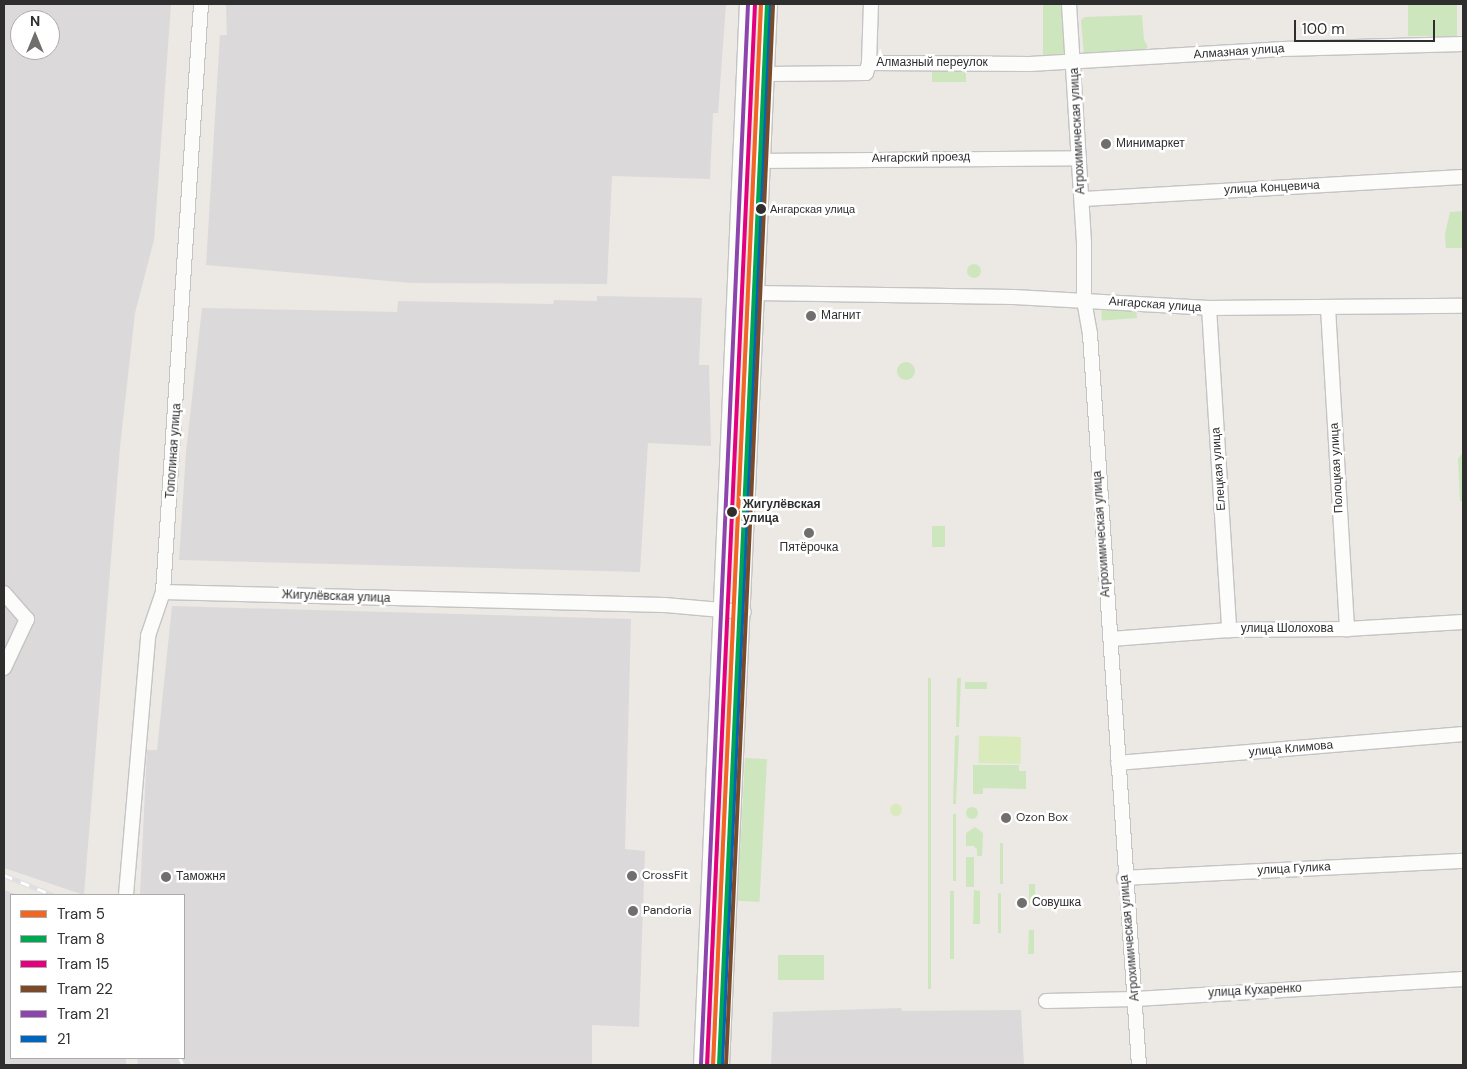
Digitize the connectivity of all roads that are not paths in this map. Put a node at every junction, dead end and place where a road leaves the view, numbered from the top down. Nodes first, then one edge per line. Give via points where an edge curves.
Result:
1 (201, 4) edge
2 (747, 4) edge
3 (770, 4) edge
4 (871, 4) edge
5 (1069, 4) edge
6 (1463, 44) edge
7 (1075, 62) junction
8 (869, 63) junction
9 (767, 74) junction
10 (1079, 158) junction
11 (763, 161) junction
12 (1463, 177) edge
13 (1082, 200) junction
14 (756, 293) junction
15 (1084, 300) junction
16 (1463, 306) edge
17 (1209, 308) junction
18 (1328, 308) junction
19 (4, 592) edge
20 (163, 592) junction
21 (720, 606) junction
22 (744, 606) junction
23 (1463, 622) edge
24 (1347, 629) junction
25 (1229, 630) junction
26 (1111, 639) junction
27 (718, 654) junction
28 (741, 655) junction
29 (4, 668) edge
30 (1463, 734) edge
31 (1118, 763) junction
32 (1463, 861) edge
33 (1124, 878) junction
34 (126, 894) edge
35 (1463, 979) edge
36 (704, 990) junction
37 (726, 991) junction
38 (1136, 998) junction
39 (1046, 1001) dead end
40 (701, 1065) edge
41 (722, 1065) edge
42 (1139, 1065) edge

1 - 20 street, Тополиная улица
2 - 21 street
3 - 9 street
4 - 8 street
5 - 7 street, Агрохимическая улица
6 - 7 street, Алмазная улица via 1283,49
7 - 8 street, Алмазный переулок
7 - 10 street, Агрохимическая улица
8 - 9 street, Алмазный переулок via 866,73
9 - 11 street
10 - 11 street, Ангарский проезд
10 - 13 street, Агрохимическая улица
11 - 14 street
12 - 13 street, улица Концевича
13 - 15 street, Агрохимическая улица
14 - 15 street, Ангарская улица
14 - 22 street
15 - 17 street, Ангарская улица
15 - 26 street, Агрохимическая улица via 1090,334
16 - 18 street, Ангарская улица
17 - 18 street, Ангарская улица
17 - 25 street, Елецкая улица
18 - 24 street, Полоцкая улица
19 - 29 street via 27,619
20 - 21 street, Жигулёвская улица
20 - 34 street, Тополиная улица via 148,636
21 - 22 street, Жигулёвская улица
21 - 27 street
22 - 28 street
23 - 24 street, улица Шолохова
24 - 25 street, улица Шолохова
25 - 26 street, улица Шолохова
26 - 31 street, Агрохимическая улица
27 - 28 street via 729,650
27 - 36 street
28 - 37 street
30 - 31 street, улица Климова
31 - 33 street, Агрохимическая улица
32 - 33 street, улица Гулика
33 - 38 street, Агрохимическая улица
35 - 38 street, улица Кухаренко
36 - 37 street
36 - 40 street
37 - 41 street
38 - 39 street, улица Кухаренко
38 - 42 street, Агрохимическая улица

